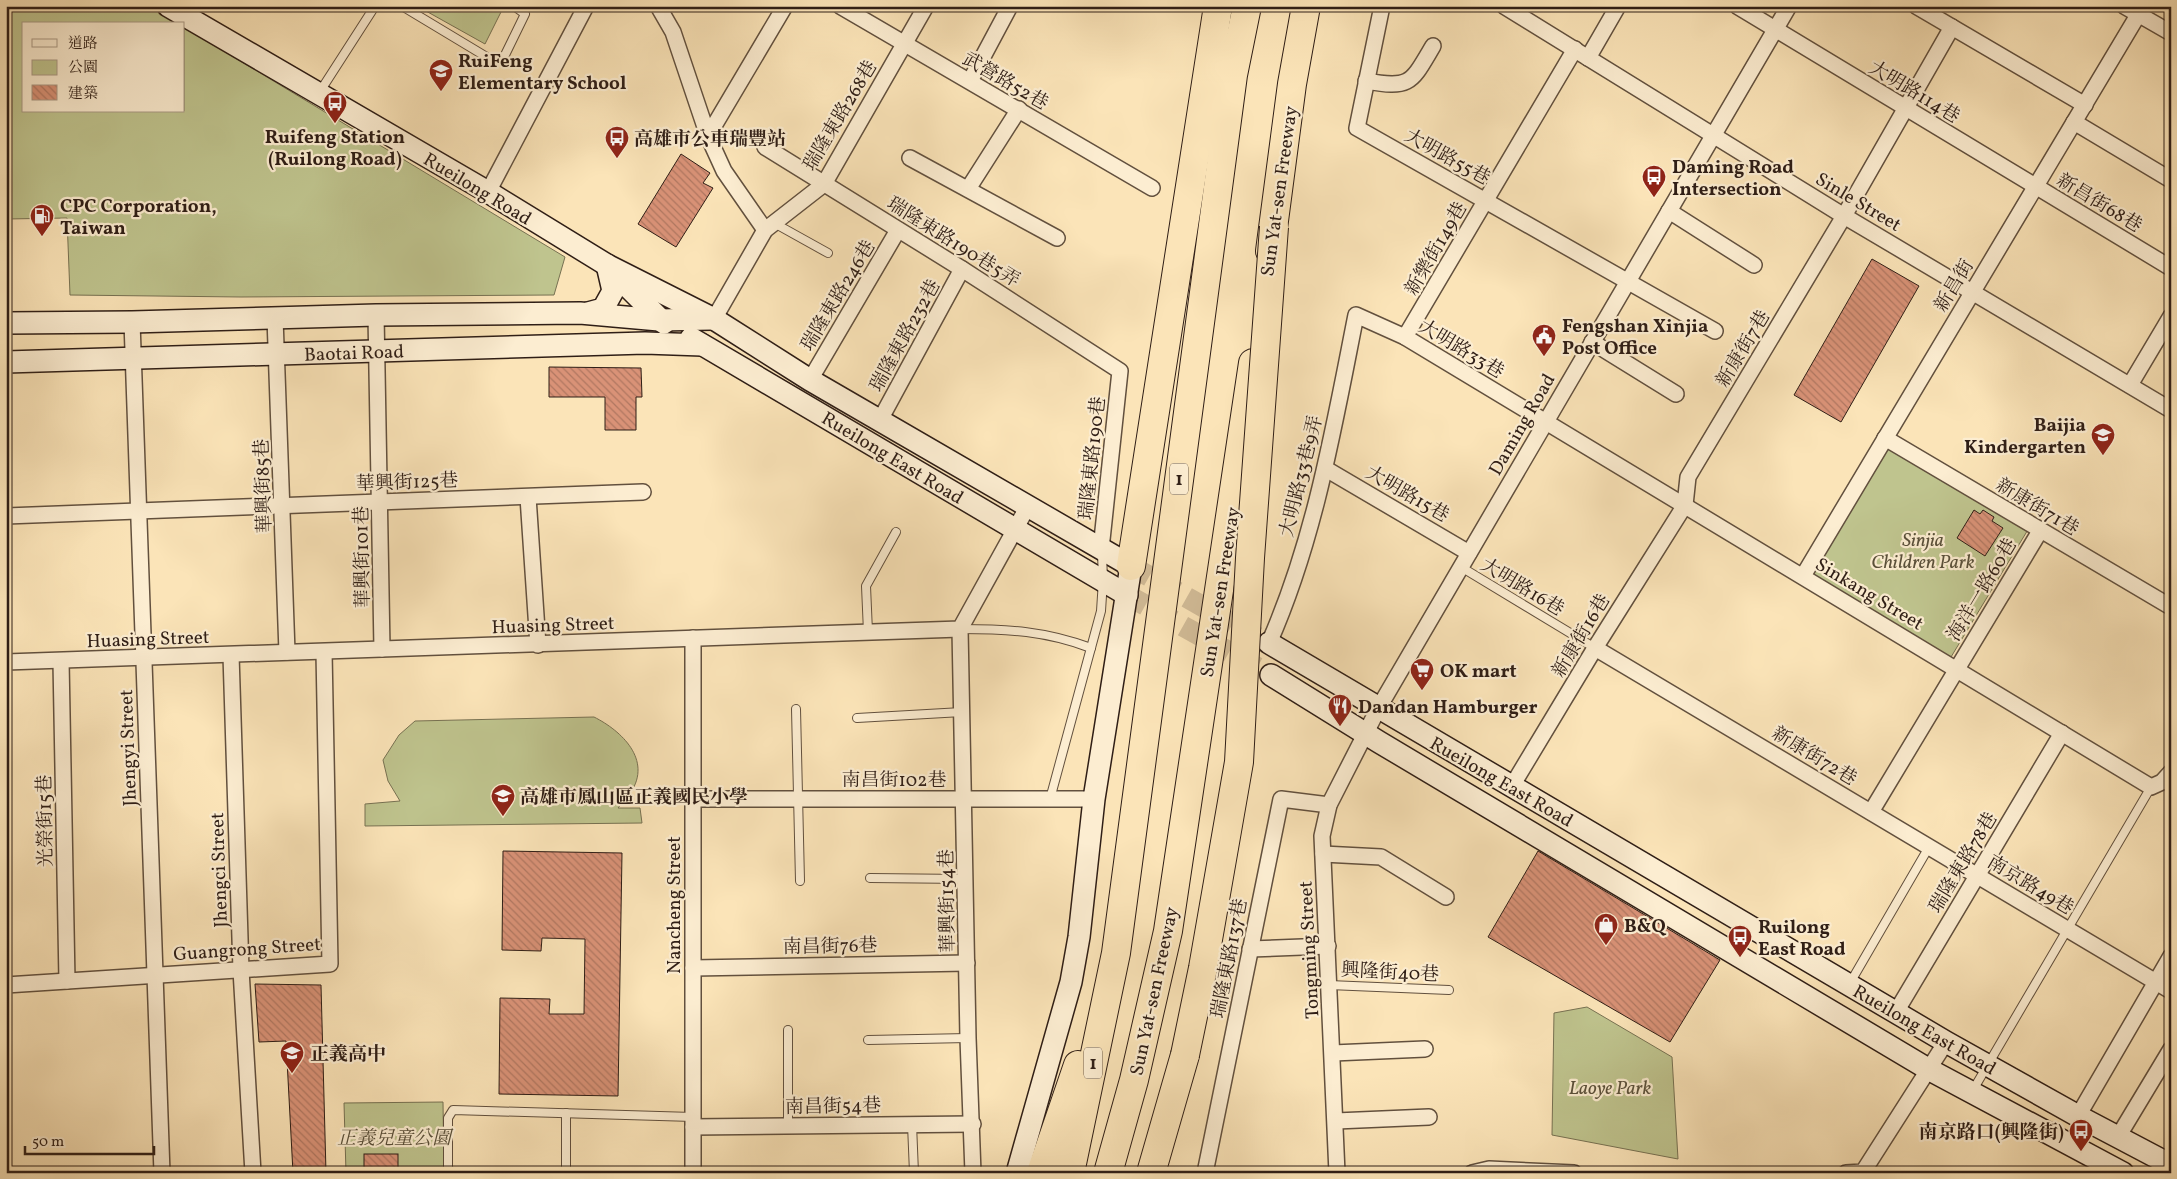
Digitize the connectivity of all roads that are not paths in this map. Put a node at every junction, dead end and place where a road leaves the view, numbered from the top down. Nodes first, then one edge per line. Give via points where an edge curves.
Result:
1 (168, 6) edge
2 (375, 6) edge
3 (402, 6) edge
4 (514, 6) edge
5 (586, 6) edge
6 (658, 6) edge
7 (785, 6) edge
8 (840, 6) edge
9 (926, 6) edge
10 (1010, 6) edge
11 (1218, 6) edge
12 (1248, 6) edge
13 (1306, 6) edge
14 (1382, 6) edge
15 (1504, 6) edge
16 (1618, 6) edge
17 (1737, 6) edge
18 (1789, 6) edge
19 (1916, 6) edge
20 (2124, 6) edge
21 (2138, 15) junction
22 (1952, 27) junction
23 (1775, 30) junction
24 (2171, 33) edge
25 (904, 45) junction
26 (1433, 46) dead end
27 (1581, 53) junction
28 (970, 81) junction
29 (1366, 81) junction
30 (318, 94) junction
31 (2084, 105) junction
32 (1019, 109) junction
33 (1906, 109) junction
34 (2074, 122) junction
35 (708, 136) junction
36 (1712, 136) junction
37 (765, 147) dead end
38 (910, 158) dead end
39 (2171, 180) edge
40 (824, 184) junction
41 (2035, 187) junction
42 (1152, 188) dead end
43 (968, 189) junction
44 (488, 192) junction
45 (1486, 200) junction
46 (1669, 211) junction
47 (1844, 216) junction
48 (769, 227) junction
49 (1274, 227) junction
50 (898, 230) junction
51 (1057, 238) dead end
52 (828, 253) dead end
53 (607, 265) junction
54 (1754, 266) dead end
55 (2171, 268) edge
56 (962, 269) junction
57 (1628, 282) junction
58 (1972, 293) junction
59 (672, 298) junction
60 (588, 313) junction
61 (376, 315) junction
62 (1356, 315) joint
63 (2171, 316) edge
64 (276, 318) junction
65 (714, 319) junction
66 (659, 320) junction
67 (132, 322) junction
68 (6, 323) edge
69 (1715, 330) dead end
70 (1406, 337) junction
71 (1592, 342) junction
72 (645, 344) junction
73 (702, 345) junction
74 (378, 352) junction
75 (277, 354) junction
76 (134, 358) junction
77 (6, 362) edge
78 (1120, 371) joint
79 (810, 380) junction
80 (2130, 385) junction
81 (1676, 394) dead end
82 (2171, 410) edge
83 (880, 420) junction
84 (1546, 421) junction
85 (1885, 438) junction
86 (1326, 469) junction
87 (644, 492) dead end
88 (528, 496) junction
89 (380, 502) junction
90 (1685, 505) junction
91 (282, 506) junction
92 (1028, 506) junction
93 (139, 511) junction
94 (6, 516) edge
95 (1014, 529) junction
96 (2040, 531) junction
97 (896, 532) dead end
98 (1101, 549) junction
99 (1469, 553) junction
100 (1131, 566) junction
101 (1461, 568) junction
102 (1803, 576) junction
103 (1103, 580) junction
104 (1127, 595) junction
105 (2171, 607) edge
106 (960, 629) junction
107 (868, 632) junction
108 (693, 638) junction
109 (1269, 643) joint
110 (538, 645) junction
111 (1091, 648) junction
112 (1595, 648) junction
113 (382, 649) junction
114 (287, 652) junction
115 (324, 652) junction
116 (231, 655) junction
117 (144, 658) junction
118 (61, 661) junction
119 (6, 662) edge
120 (1956, 669) junction
121 (1271, 675) tunnel mouth
122 (796, 709) dead end
123 (1378, 709) junction
124 (962, 712) junction
125 (857, 718) dead end
126 (2062, 733) junction
127 (1365, 734) junction
128 (2171, 772) edge
129 (1512, 786) junction
130 (2151, 787) junction
131 (800, 799) junction
132 (965, 799) junction
133 (1050, 799) junction
134 (693, 800) junction
135 (1094, 800) junction
136 (1329, 805) junction
137 (1872, 812) junction
138 (1929, 847) junction
139 (1323, 854) junction
140 (1977, 875) junction
141 (870, 878) dead end
142 (966, 879) junction
143 (800, 881) dead end
144 (1683, 887) junction
145 (1446, 897) dead end
146 (1667, 912) junction
147 (2068, 929) junction
148 (1328, 946) junction
149 (1250, 949) junction
150 (1116, 953) junction
151 (2171, 956) edge
152 (967, 963) junction
153 (693, 968) junction
154 (241, 970) junction
155 (155, 974) junction
156 (67, 981) junction
157 (2156, 982) junction
158 (1330, 984) junction
159 (1849, 984) junction
160 (6, 985) edge
161 (1449, 990) dead end
162 (2171, 990) edge
163 (1896, 1012) junction
164 (788, 1030) dead end
165 (968, 1038) junction
166 (868, 1040) dead end
167 (1946, 1042) junction
168 (1424, 1049) dead end
169 (2171, 1049) edge
170 (1333, 1053) junction
171 (1987, 1066) junction
172 (1928, 1069) junction
173 (1972, 1092) junction
174 (566, 1113) junction
175 (2078, 1116) junction
176 (1429, 1117) dead end
177 (1336, 1121) junction
178 (693, 1122) junction
179 (912, 1124) junction
180 (973, 1124) junction
181 (788, 1126) junction
182 (2118, 1137) junction
183 (2171, 1165) edge
184 (1489, 1171) edge
185 (1864, 1172) edge
186 (162, 1173) edge
187 (253, 1173) edge
188 (448, 1173) edge
189 (566, 1173) edge
190 (693, 1173) edge
191 (914, 1173) edge
192 (973, 1173) edge
193 (1017, 1173) edge
194 (1042, 1173) edge
195 (1070, 1173) edge
196 (1108, 1173) edge
197 (1151, 1173) edge
198 (1205, 1173) edge
199 (1337, 1173) edge
200 (1472, 1173) edge
201 (1574, 1173) edge
202 (1846, 1173) edge
203 (2123, 1173) edge

1 - 30 street, Rueilong Road
2 - 30 lane
3 - 4 lane via 495,62 505,55 525,14
5 - 44 street
6 - 35 street via 674,32
7 - 35 street
8 - 25 street, 武營路52巷
9 - 25 street, 瑞隆東路268巷
10 - 28 street
11 - 100 highway
12 - 150 highway, 1 via 1233,75
13 - 49 highway, Sun Yat-sen Freeway via 1292,84
14 - 29 street, 大明路55巷
15 - 27 street, Sinle Street
16 - 27 street, 新樂街149巷
17 - 23 street, 大明路114巷
18 - 23 street, Daming Road
19 - 22 street
20 - 21 street
21 - 24 street
21 - 31 street, 新昌街
22 - 31 street
22 - 33 street, 新康街7巷
23 - 33 street, 大明路114巷
23 - 36 street, Daming Road
25 - 28 street, 武營路52巷
25 - 40 street, 瑞隆東路268巷
26 - 29 street via 1415,77 1402,85
27 - 36 street, Sinle Street
27 - 45 street, 新樂街149巷
28 - 32 street, 武營路52巷
29 - 45 street, 大明路55巷 via 1357,128
30 - 44 street, Rueilong Road
31 - 34 street, 新昌街
32 - 42 street, 武營路52巷
32 - 43 street
33 - 41 street, 大明路114巷
33 - 47 street, 新康街7巷
34 - 39 street
34 - 41 street, 新昌街
35 - 48 street via 724,171
36 - 46 street, Daming Road
36 - 47 street, Sinle Street
37 - 40 street, 瑞隆東路190巷5弄
38 - 43 street
40 - 48 street, 瑞隆東路268巷
40 - 50 street, 瑞隆東路190巷5弄
41 - 55 street, 新昌街68巷
41 - 58 street, 新昌街
43 - 51 street
44 - 53 street, Rueilong Road
45 - 57 street, 大明路55巷
45 - 70 street, 新樂街149巷
46 - 54 street
46 - 57 street, Daming Road
47 - 58 street, Sinle Street
47 - 90 street, 新康街7巷 via 1688,477
48 - 52 lane
48 - 65 street, 瑞隆東路268巷
49 - 196 highway, Sun Yat-sen Freeway via 1168,931 1134,1080
49 - 197 highway, bridge via 1239,762 1185,1055
50 - 56 street, 瑞隆東路190巷5弄
50 - 79 street, 瑞隆東路246巷
53 - 59 street, Rueilong Road
53 - 60 street via 613,291 603,309
53 - 66 street, Rueilong Road
56 - 78 street, 瑞隆東路190巷5弄
56 - 83 street, 瑞隆東路232巷
57 - 69 street, 大明路55巷
57 - 71 street, Daming Road
58 - 80 street, Sinle Street
58 - 85 street, 新昌街
59 - 65 street, Rueilong Road
59 - 66 street
60 - 61 street, Baotai Road
60 - 66 street, Baotai Road
61 - 64 street, Baotai Road
61 - 74 street, 華興街101巷
62 - 70 street, 大明路33巷
62 - 86 street, 大明路33巷9弄
63 - 80 street
64 - 67 street, Baotai Road
64 - 75 street, 華興街85巷
65 - 66 street, Baotai Road
65 - 79 street, Rueilong East Road
66 - 72 street
66 - 73 street, Rueilong East Road
67 - 68 street, Baotai Road
67 - 76 street, Jhengyi Street
70 - 84 street, 大明路33巷
71 - 81 street
71 - 84 street, Daming Road
72 - 73 street, Baotai Road
72 - 74 street, Baotai Road
73 - 95 street, Rueilong East Road
74 - 75 street, Baotai Road
74 - 89 street, 華興街101巷
75 - 76 street, Baotai Road
75 - 91 street, 華興街85巷
76 - 77 street, Baotai Road
76 - 93 street, Jhengyi Street
78 - 98 street, 瑞隆東路190巷
79 - 83 street, Rueilong East Road
80 - 82 street, Sinle Street
83 - 92 street, Rueilong East Road
84 - 90 street, Sinkang Street
84 - 99 street, Daming Road
85 - 96 street, 新康街71巷
85 - 102 street, 新昌街
86 - 99 street, 大明路15巷
86 - 109 street, 大明路33巷9弄 via 1290,596
87 - 88 street, 華興街125巷
88 - 89 street, 華興街125巷
88 - 110 street
89 - 91 street, 華興街125巷
89 - 113 street, 華興街101巷
90 - 102 street, Sinkang Street
90 - 112 street, 新康街16巷
91 - 93 street, 華興街125巷
91 - 114 street, 華興街85巷
92 - 95 street
92 - 98 street, Rueilong East Road
93 - 94 street, 華興街125巷
93 - 117 street, Jhengyi Street
95 - 103 street, Rueilong East Road
95 - 106 street
96 - 105 street, 新康街71巷
96 - 120 street, 海洋一路60巷
97 - 107 lane via 866,586
98 - 100 street, Rueilong East Road
98 - 103 lane
99 - 101 street, Daming Road
100 - 104 street
101 - 112 lane, 大明路16巷
101 - 123 street, Daming Road
102 - 120 street, Sinkang Street
103 - 104 street, Rueilong East Road
103 - 111 lane
104 - 135 street
106 - 107 street, Huasing Street
106 - 111 lane via 1027,631 1060,636
106 - 124 street, 華興街154巷
107 - 108 street, Huasing Street
108 - 110 street, Huasing Street
108 - 134 street, Nancheng Street
109 - 123 street, Rueilong East Road
110 - 113 street, Huasing Street
111 - 133 lane
112 - 129 street, 新康街16巷
112 - 137 street, 新康街72巷
113 - 115 street, Huasing Street
114 - 115 street, Huasing Street
114 - 116 street, Huasing Street
115 - 154 street, Guangrong Street via 330,964
116 - 117 street, Huasing Street
116 - 154 street, Jhengci Street
117 - 118 street, Huasing Street
117 - 155 street, Jhengyi Street
118 - 119 street, Huasing Street
118 - 156 street, 光榮街15巷
120 - 126 street, Sinkang Street
120 - 137 street
121 - 127 street, Rueilong East Road
122 - 131 lane
123 - 127 street, Daming Road
123 - 129 street, Rueilong East Road
124 - 125 lane
124 - 132 street, 華興街154巷
126 - 130 street, Sinkang Street
126 - 140 street, 瑞隆東路78巷
127 - 136 street, Tongming Street
127 - 146 street, Rueilong East Road
128 - 130 street via 2162,782
129 - 144 street, Rueilong East Road
130 - 147 lane
131 - 132 street, 南昌街102巷
131 - 134 street, 南昌街102巷
131 - 143 lane
132 - 133 street, 南昌街102巷
132 - 142 street, 華興街154巷
133 - 135 street, 南昌街102巷
134 - 153 street, Nancheng Street
135 - 193 street via 1071,982
136 - 139 street, Tongming Street via 1322,836
136 - 149 street, 瑞隆東路137巷 via 1281,799
137 - 138 street, 南京路49巷
138 - 140 street, 南京路49巷
138 - 159 lane
139 - 145 street via 1380,857
139 - 148 street, Tongming Street
140 - 147 street, 南京路49巷
140 - 163 street, 瑞隆東路78巷
141 - 142 lane
142 - 152 street, 華興街154巷
144 - 146 street
144 - 159 street, Rueilong East Road
146 - 172 street, Rueilong East Road
147 - 157 street, 南京路49巷
147 - 171 lane
148 - 149 street
148 - 158 street, Tongming Street
149 - 198 street, 瑞隆東路137巷
150 - 194 highway
150 - 195 highway, 1
151 - 157 street
152 - 153 street, 南昌街76巷
152 - 165 street, 華興街154巷
153 - 178 street, Nancheng Street
154 - 155 street, Guangrong Street
154 - 187 street, Jhengci Street
155 - 156 street, Guangrong Street
155 - 186 street, Jhengyi Street
156 - 160 street, Guangrong Street
157 - 162 street, 南京路49巷
157 - 175 street
158 - 161 lane, 興隆街40巷
158 - 170 street, Tongming Street
159 - 163 street, Rueilong East Road
163 - 167 street, Rueilong East Road
164 - 181 lane
165 - 166 lane
165 - 180 street, 華興街154巷
167 - 171 street, Rueilong East Road
167 - 172 street
168 - 170 street
169 - 182 street
170 - 177 street, Tongming Street
171 - 173 lane
171 - 175 street, Rueilong East Road
172 - 173 street, Rueilong East Road
172 - 185 street
173 - 203 street, Rueilong East Road
174 - 178 lane
174 - 188 lane via 453,1110 448,1118
174 - 189 lane
175 - 182 street, Rueilong East Road
176 - 177 street
177 - 199 street, Tongming Street
178 - 181 street, 南昌街54巷
178 - 190 street, Nancheng Street
179 - 180 street, 南昌街54巷
179 - 181 street, 南昌街54巷
179 - 191 lane
180 - 192 street, 華興街154巷
182 - 183 street, Rueilong East Road
184 - 200 street
184 - 201 street
185 - 202 street

